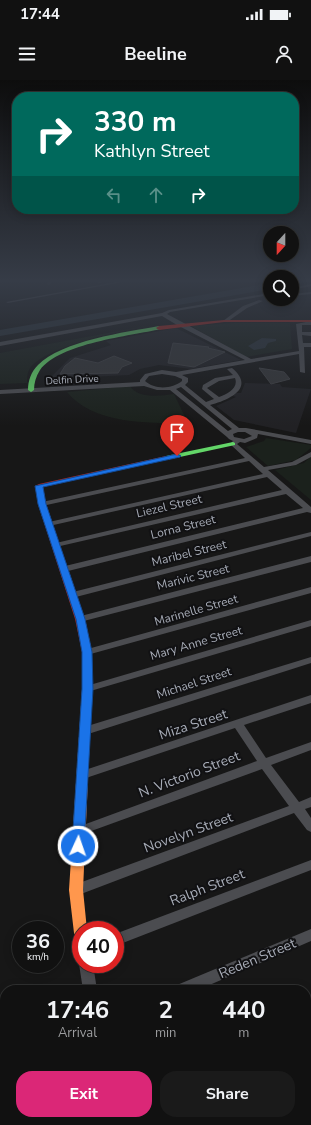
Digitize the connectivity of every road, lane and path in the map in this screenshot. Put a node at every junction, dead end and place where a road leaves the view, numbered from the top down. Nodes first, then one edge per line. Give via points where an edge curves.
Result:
1 (83, 329) edge
2 (153, 329) edge
3 (188, 329) edge
4 (299, 329) edge
5 (299, 333) junction
6 (311, 334) edge
7 (0, 344) edge
8 (300, 345) junction
9 (311, 345) edge
10 (303, 355) junction
11 (280, 356) junction
12 (249, 360) junction
13 (311, 367) edge
14 (230, 369) junction
15 (176, 374) junction
16 (237, 376) junction
17 (185, 378) junction
18 (144, 382) junction
19 (182, 385) junction
20 (0, 386) edge
21 (31, 388) junction
22 (170, 388) junction
23 (0, 392) edge
24 (219, 400) junction
25 (205, 404) junction
26 (237, 430) junction
27 (250, 431) junction
28 (228, 435) junction
29 (281, 436) junction
30 (252, 440) junction
31 (235, 442) junction
32 (311, 442) edge
33 (311, 454) edge
34 (250, 459) junction
35 (262, 469) junction
36 (268, 475) junction
37 (288, 491) junction
38 (42, 504) junction
39 (309, 510) edge
40 (48, 524) junction
41 (311, 534) edge
42 (56, 545) junction
43 (311, 559) edge
44 (64, 568) junction
45 (311, 590) edge
46 (72, 595) junction
47 (80, 619) junction
48 (311, 623) edge
49 (87, 652) junction
50 (311, 660) edge
51 (88, 689) junction
52 (311, 699) edge
53 (238, 725) junction
54 (85, 731) junction
55 (311, 746) edge
56 (263, 762) junction
57 (83, 775) junction
58 (311, 802) edge
59 (298, 807) junction
60 (311, 827) edge
61 (79, 831) junction
62 (311, 865) edge
63 (76, 890) junction
64 (79, 921) edge
65 (311, 935) edge
66 (124, 937) edge
67 (87, 973) edge
68 (89, 985) edge
69 (194, 985) edge

1 - 7 street
2 - 21 street via 118,335 55,356 33,376
3 - 12 street
4 - 5 street
5 - 6 street
5 - 8 street
8 - 9 street
8 - 10 street
10 - 11 street
10 - 13 street via 302,369
11 - 12 street
11 - 14 street via 271,361
12 - 15 street
14 - 16 street
14 - 17 street
15 - 17 street
15 - 18 street via 147,375
16 - 24 street via 239,383 232,394
16 - 24 street via 217,379 205,386 204,388
17 - 19 street
18 - 21 street, Delfin Drive
18 - 22 street via 156,388
19 - 22 street
19 - 25 street
20 - 21 street, Delfin Drive
21 - 23 street, Delfin Drive
22 - 28 street
24 - 25 street
25 - 26 street
26 - 27 street
26 - 28 street
27 - 29 street
27 - 30 street via 256,435
28 - 31 street
29 - 30 street
29 - 32 street
30 - 31 street
31 - 34 street
31 - 38 street via 39,486
33 - 35 street via 294,464
34 - 35 street
34 - 38 street
35 - 36 street
36 - 37 street
36 - 40 street
37 - 39 street
37 - 42 street, Liezel Street
38 - 40 street
39 - 44 street, Lorna Street
40 - 42 street
41 - 46 street, Maribel Street
42 - 44 street
43 - 47 street, Marivic Street
44 - 46 street
45 - 49 street, Marinelle Street
46 - 47 street
47 - 49 street
48 - 51 street, Mary Anne Street
49 - 51 street
50 - 54 street, Michael Street
51 - 54 street
52 - 53 street, Miza Street
53 - 56 street
53 - 57 street, Miza Street
54 - 57 street
55 - 56 street, N. Victorio Street
56 - 59 street
56 - 61 street, N. Victorio Street
57 - 61 street
58 - 59 street, Novelyn Street
59 - 60 street
59 - 63 street, Novelyn Street
61 - 63 street
62 - 66 street, Ralph Street
63 - 64 street
65 - 69 street, Reden Street
67 - 68 street

